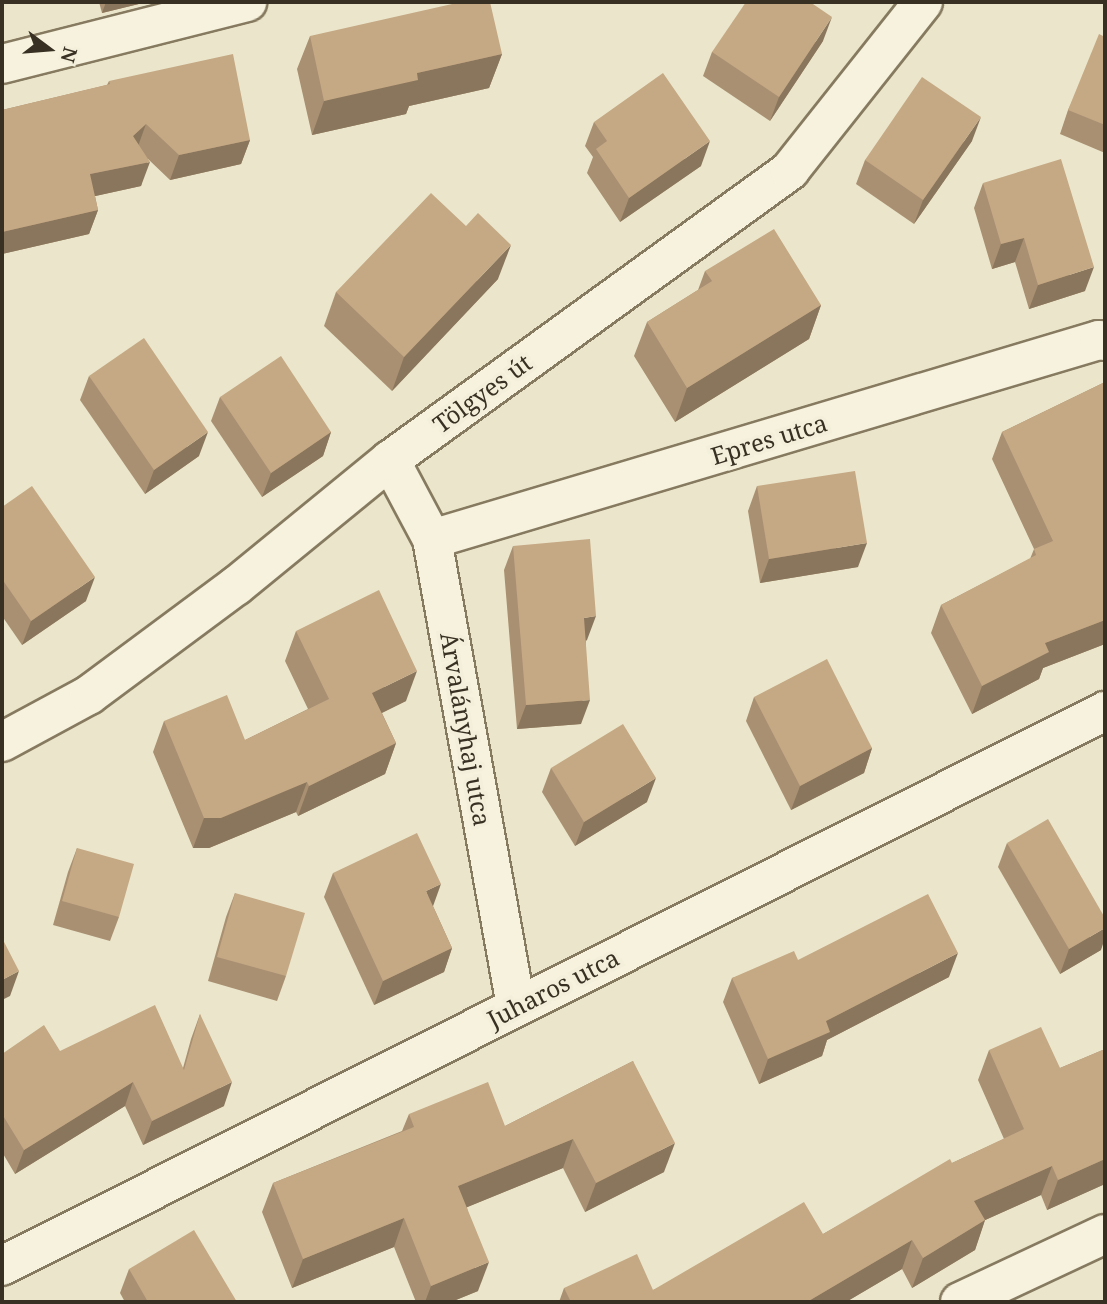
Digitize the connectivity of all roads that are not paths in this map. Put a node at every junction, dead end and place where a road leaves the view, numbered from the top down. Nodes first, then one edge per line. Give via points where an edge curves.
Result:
1 (247, 2) edge
2 (923, 2) edge
3 (2, 64) edge
4 (1105, 341) edge
5 (390, 460) junction
6 (432, 539) junction
7 (1105, 711) edge
8 (2, 742) edge
9 (516, 1007) junction
10 (1105, 1234) edge
11 (2, 1266) edge
12 (960, 1302) edge

1 - 3 street
2 - 5 street, Tölgyes út via 790,170
4 - 6 street, Epres utca
5 - 6 street, Árvalányhaj utca
5 - 8 street, Tölgyes út via 236,586 89,695
6 - 9 street, Árvalányhaj utca
7 - 9 street, Juharos utca
9 - 11 street, Juharos utca
10 - 12 street

